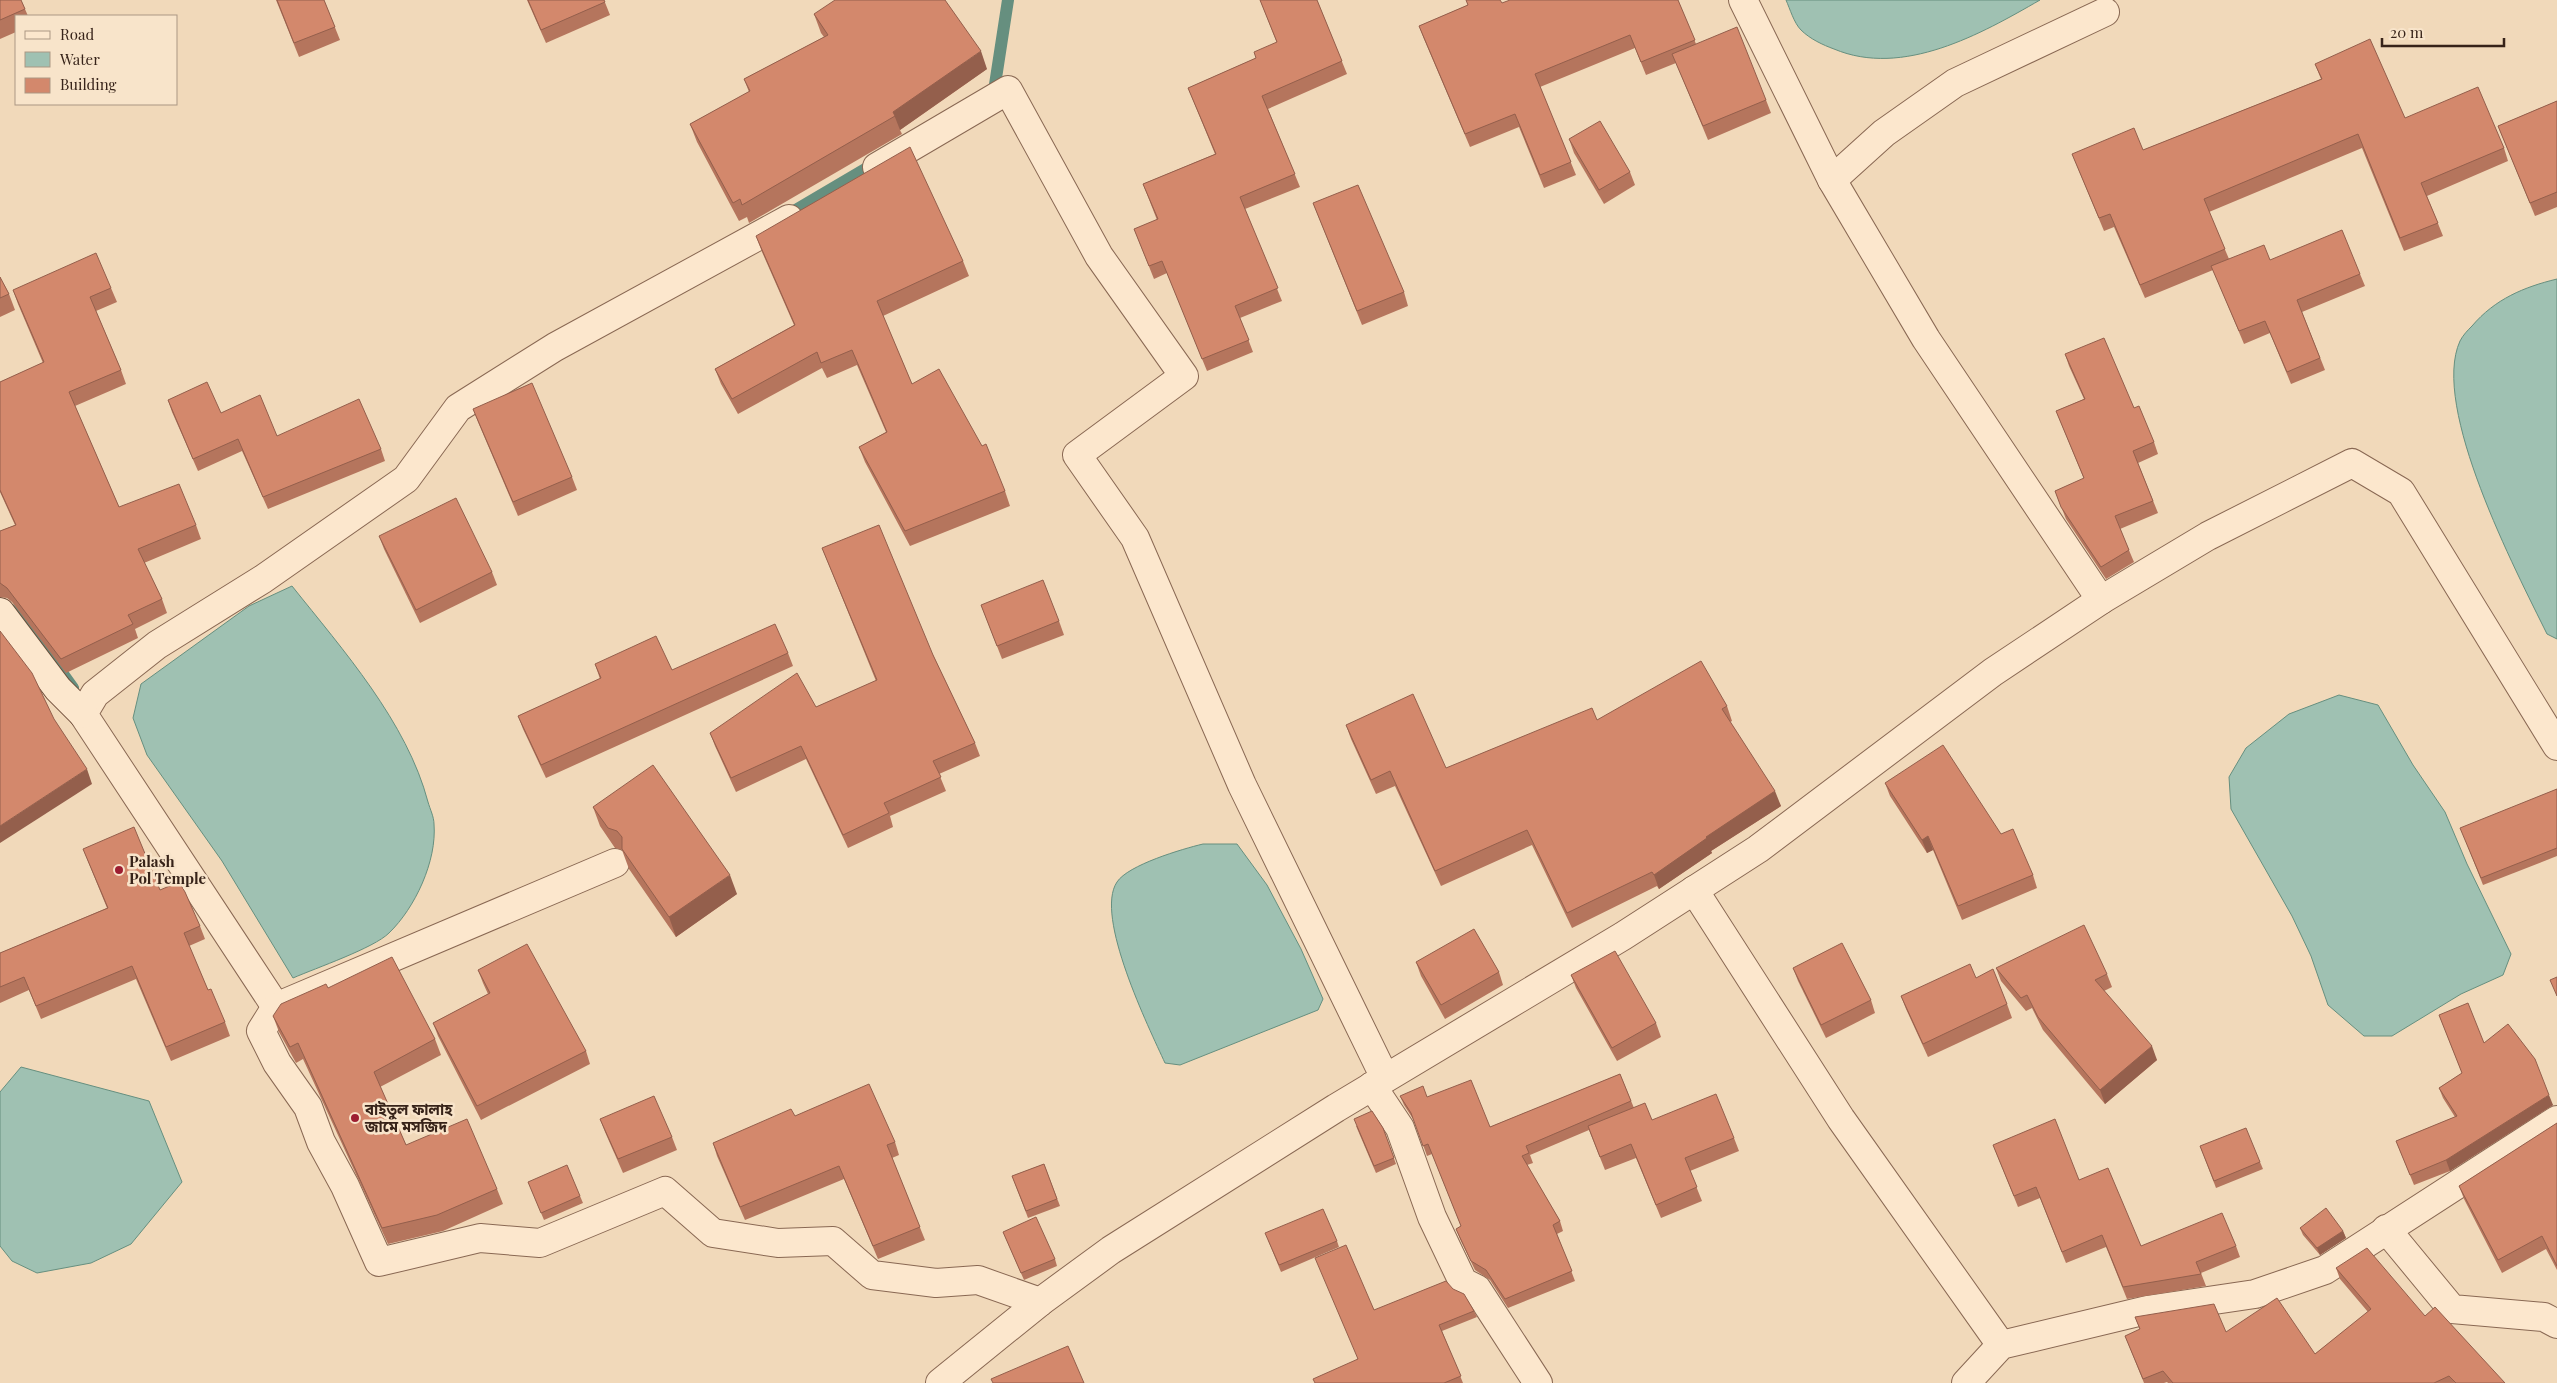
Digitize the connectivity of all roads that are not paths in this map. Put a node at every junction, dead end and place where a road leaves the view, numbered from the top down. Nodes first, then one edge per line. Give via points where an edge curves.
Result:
1 (1743, 0) edge
2 (2105, 12) dead end
3 (858, 178) edge
4 (1832, 180) junction
5 (808, 208) edge
6 (2101, 600) junction
7 (0, 612) edge
8 (83, 714) junction
9 (2557, 746) edge
10 (615, 862) dead end
11 (1694, 890) junction
12 (276, 1007) junction
13 (1379, 1082) junction
14 (2557, 1120) edge
15 (2386, 1229) junction
16 (1040, 1302) junction
17 (2557, 1324) edge
18 (2001, 1345) junction
19 (940, 1383) edge
20 (1538, 1383) edge
21 (1966, 1383) edge

1 - 4 street
2 - 4 street via 1955,83 1884,133
3 - 13 street via 1008,90 1099,256 1184,376 1077,455 1135,538 1242,785
4 - 6 street via 1926,339
5 - 8 street via 555,346 458,408 406,479 263,579 157,644 95,694
6 - 9 street via 2208,536 2352,463 2401,492
6 - 11 street via 1993,672 1758,849
7 - 8 street via 58,689
8 - 12 street
10 - 12 street
11 - 13 street
11 - 18 street via 1842,1119
12 - 16 street via 261,1031 277,1063 308,1107 320,1142 372,1241 379,1262 480,1238 540,1243 665,1191 713,1233 778,1244 833,1241 872,1275 936,1283 978,1280
13 - 16 street via 1111,1250
13 - 20 street via 1400,1128 1432,1217 1463,1282 1477,1289
14 - 15 street
15 - 17 street via 2452,1309 2544,1317
15 - 18 street via 2325,1270 2255,1294 2147,1310
16 - 19 street
18 - 21 street

